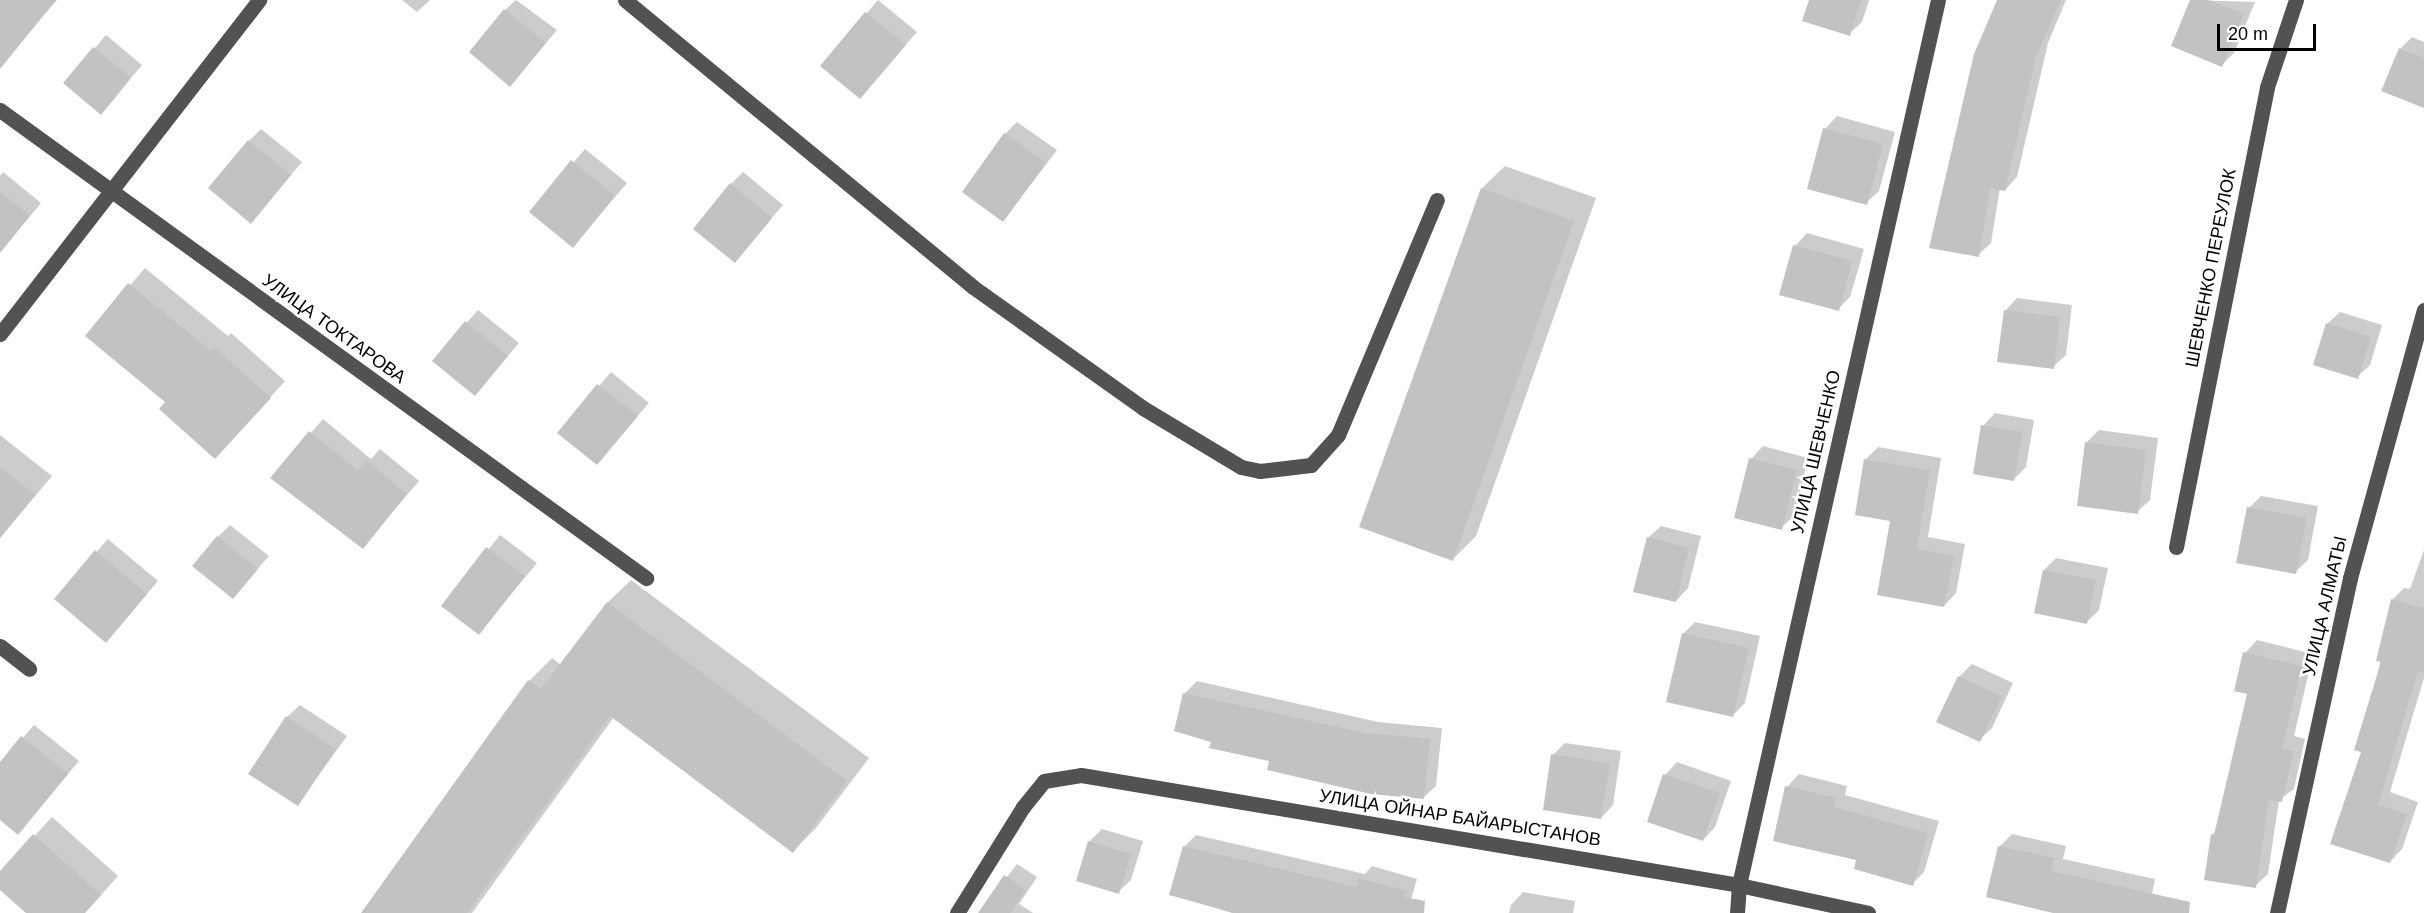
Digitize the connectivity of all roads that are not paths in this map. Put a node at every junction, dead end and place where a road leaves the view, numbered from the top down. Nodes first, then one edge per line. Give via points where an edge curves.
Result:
1 (259, 0) edge
2 (626, 0) edge
3 (1938, 0) edge
4 (2296, 0) edge
5 (0, 110) edge
6 (110, 191) junction
7 (1437, 200) dead end
8 (2424, 310) edge
9 (0, 334) edge
10 (2176, 547) dead end
11 (646, 578) dead end
12 (0, 646) edge
13 (29, 669) dead end
14 (1739, 885) junction
15 (957, 913) edge
16 (1737, 913) edge
17 (1868, 913) edge
18 (2277, 913) edge

1 - 6 street
2 - 7 street via 973,286 1143,408 1241,467 1260,471 1311,465 1338,435
3 - 14 street, УЛИЦА ШЕВЧЕНКО
4 - 10 street, ШЕВЧЕНКО ПЕРЕУЛОК via 2266,87
5 - 6 street, УЛИЦА ТОКТАРОВА
6 - 9 street
6 - 11 street, УЛИЦА ТОКТАРОВА
8 - 18 street, УЛИЦА АЛМАТЫ via 2350,578
12 - 13 street
14 - 15 street, УЛИЦА ОЙНАР БАЙАРЫСТАНОВ via 1081,775 1044,781 1023,807
14 - 16 street, УЛИЦА ШЕВЧЕНКО
14 - 17 street, УЛИЦА ОЙНАР БАЙАРЫСТАНОВ

